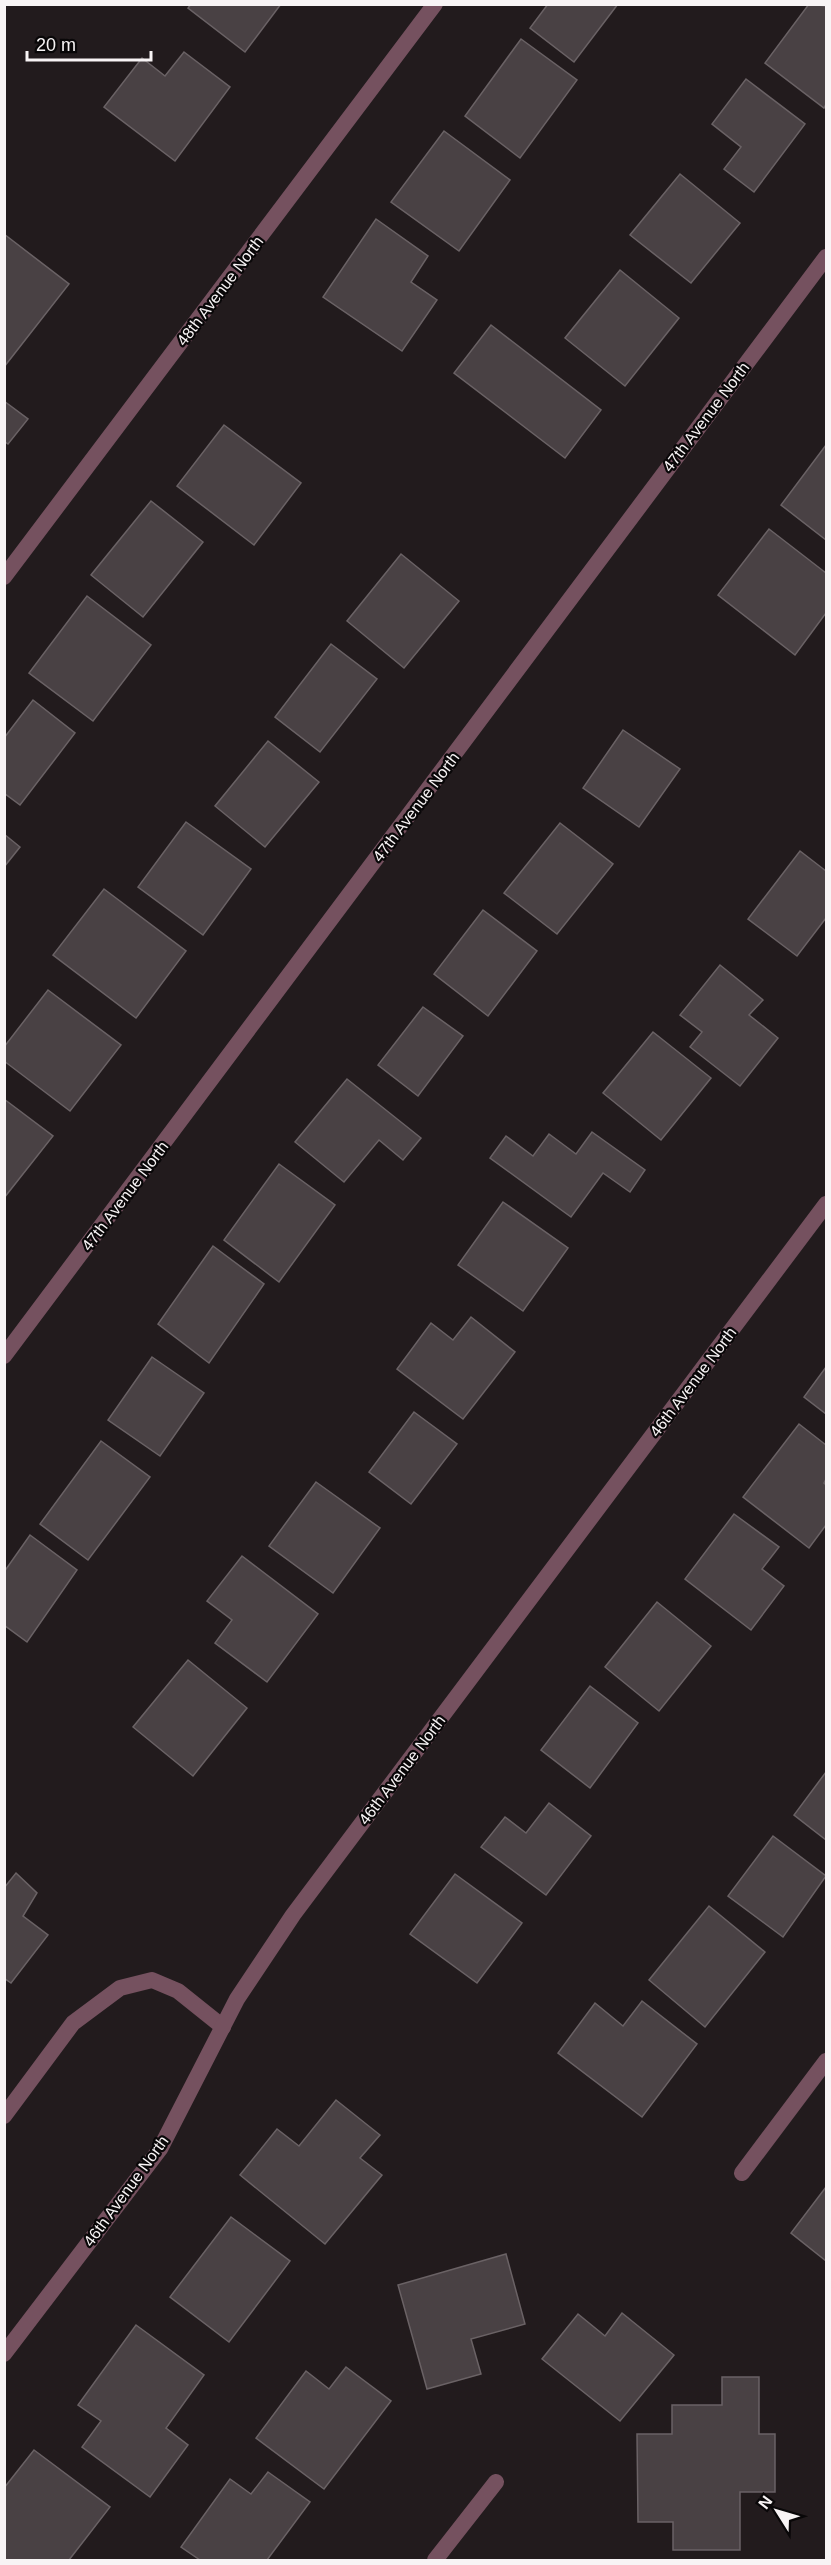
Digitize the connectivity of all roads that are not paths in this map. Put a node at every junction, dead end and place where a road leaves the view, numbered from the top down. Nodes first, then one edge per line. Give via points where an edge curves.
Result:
1 (435, 4) edge
2 (826, 257) edge
3 (4, 577) edge
4 (826, 1204) edge
5 (4, 1356) edge
6 (222, 2027) junction
7 (826, 2061) edge
8 (4, 2116) edge
9 (742, 2173) dead end
10 (4, 2354) edge
11 (496, 2482) dead end
12 (435, 2560) edge

1 - 3 street, 48th Avenue North
2 - 5 street, 47th Avenue North
4 - 6 street, 46th Avenue North via 293,1915
6 - 8 street via 178,1991 152,1980 120,1988 73,2023
6 - 10 street, 46th Avenue North via 160,2149
7 - 9 street
11 - 12 street

